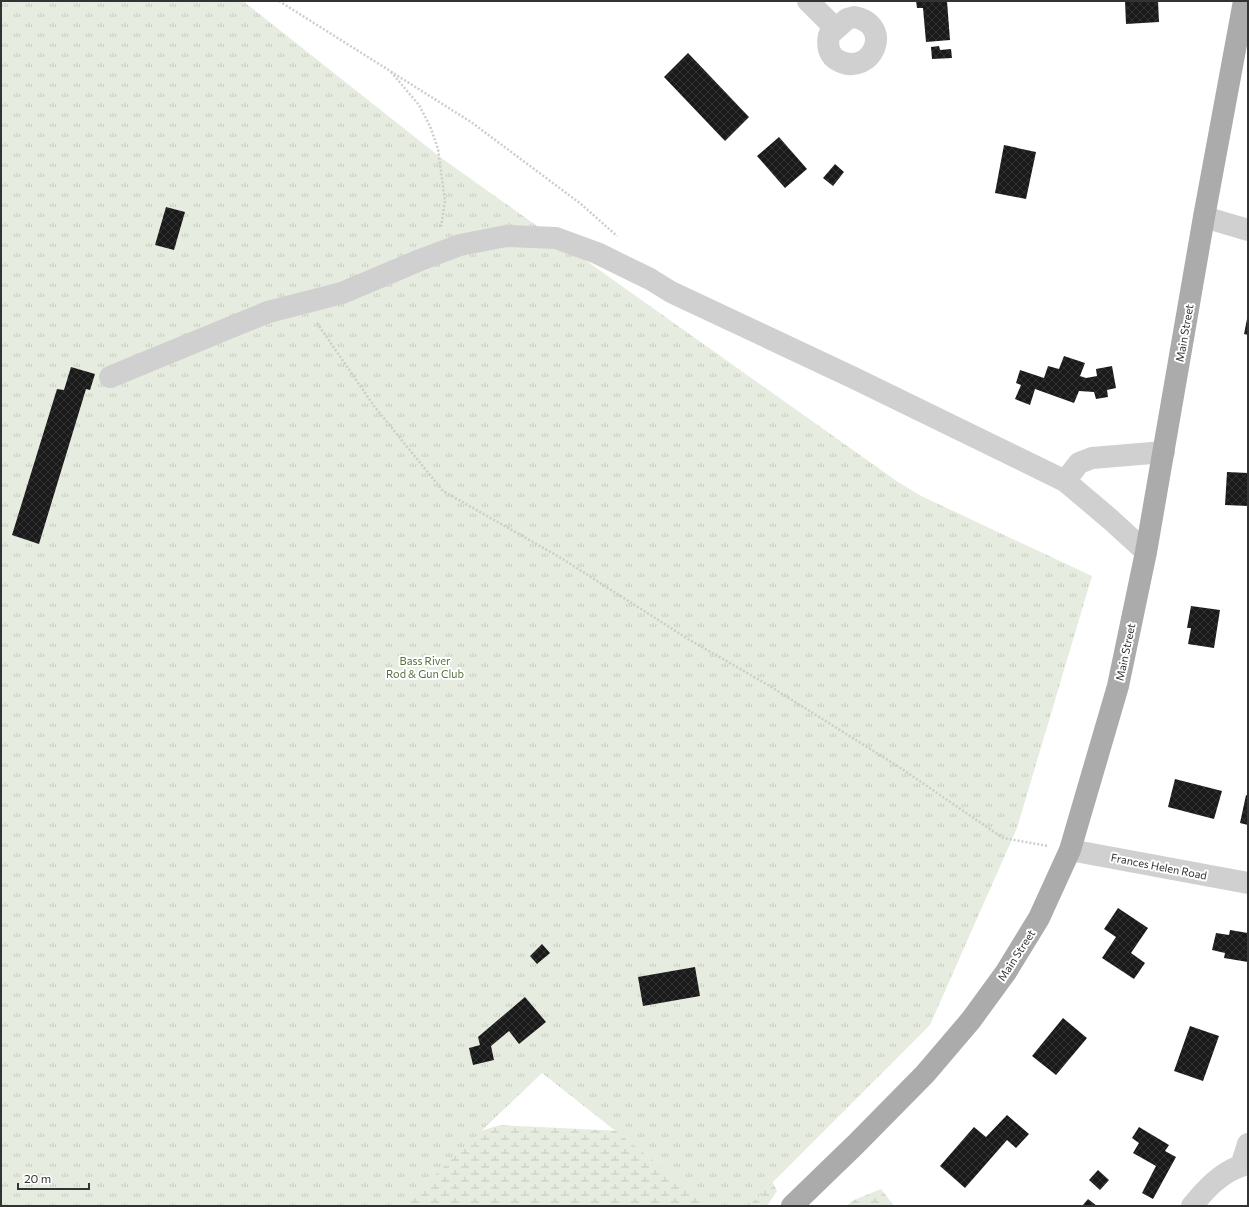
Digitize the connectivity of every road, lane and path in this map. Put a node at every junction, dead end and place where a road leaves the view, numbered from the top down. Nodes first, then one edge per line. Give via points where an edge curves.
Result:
1 (279, 1) edge
2 (808, 1) edge
3 (1244, 1) edge
4 (835, 28) dead end
5 (389, 70) junction
6 (1204, 217) junction
7 (1248, 230) edge
8 (440, 231) dead end
9 (620, 240) dead end
10 (303, 302) junction
11 (110, 377) dead end
12 (1164, 452) junction
13 (1065, 481) junction
14 (1146, 552) junction
15 (1070, 850) junction
16 (1248, 883) edge
17 (1248, 1144) edge
18 (1244, 1165) edge
19 (792, 1206) edge
20 (1192, 1206) edge

1 - 5 path
2 - 4 street
3 - 6 main road, Main Street
5 - 8 path via 419,105 438,149 445,201
5 - 9 path via 471,122 581,204
6 - 7 street
6 - 12 main road, Main Street
10 - 11 street via 268,312
10 - 13 street via 342,292 460,245 506,236 556,238 597,253 671,292
10 - 15 path via 374,406 443,491 561,558 688,639 899,767 1003,838
12 - 13 street via 1092,458 1079,462
12 - 14 main road, Main Street
13 - 14 street
14 - 15 main road, Main Street via 1118,686
15 - 16 street, Frances Helen Road
15 - 19 main road, Main Street via 1039,918 1006,972 971,1020 925,1074
17 - 18 street
18 - 20 street via 1231,1170 1206,1189

